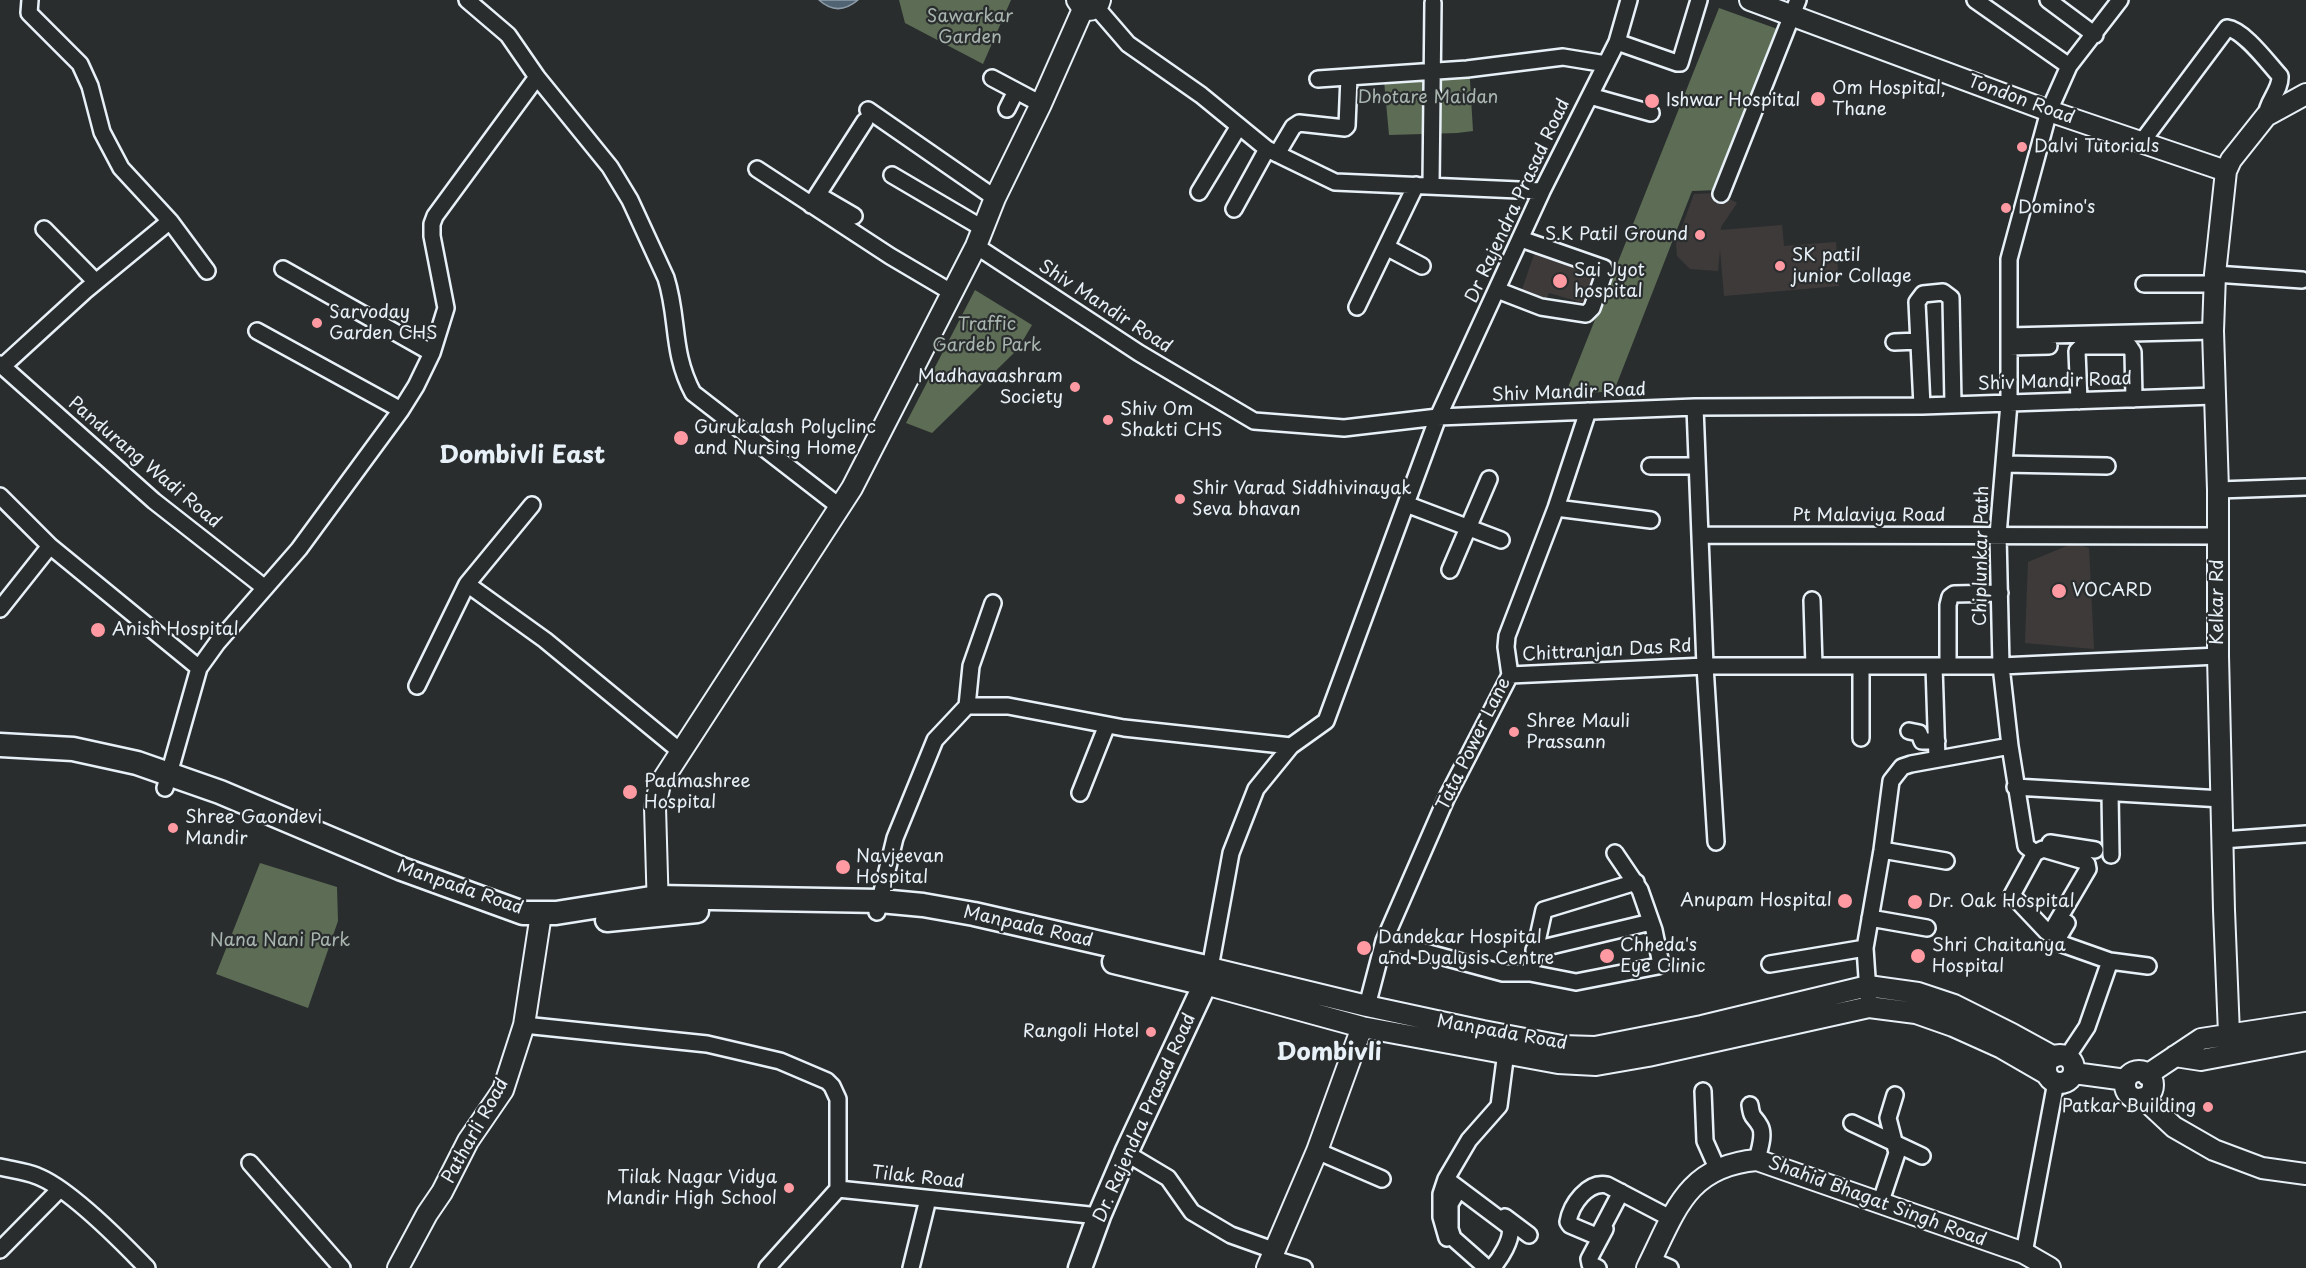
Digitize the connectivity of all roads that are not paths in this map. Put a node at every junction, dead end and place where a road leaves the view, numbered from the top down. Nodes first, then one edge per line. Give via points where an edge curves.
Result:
1 (30, 0) edge
2 (467, 0) edge
3 (1629, 0) edge
4 (1699, 0) edge
5 (1750, 0) edge
6 (1975, 0) edge
7 (2048, 0) edge
8 (2120, 0) edge
9 (1432, 3) dead end
10 (1089, 4) edge
11 (1795, 7) edge
12 (2095, 35) junction
13 (1617, 42) junction
14 (1606, 64) junction
15 (2069, 66) junction
16 (1433, 72) junction
17 (537, 77) junction
18 (1349, 77) junction
19 (992, 78) dead end
20 (1318, 79) dead end
21 (1016, 91) junction
22 (1592, 92) junction
23 (2306, 94) edge
24 (1041, 104) junction
25 (1647, 107) dead end
26 (1007, 109) dead end
27 (2049, 111) junction
28 (2271, 114) junction
29 (1239, 126) junction
30 (2141, 143) junction
31 (1272, 152) junction
32 (757, 169) dead end
33 (2226, 171) junction
34 (892, 175) dead end
35 (1424, 185) junction
36 (1542, 191) junction
37 (1199, 192) dead end
38 (1721, 194) dead end
39 (995, 198) junction
40 (814, 200) junction
41 (1234, 209) dead end
42 (854, 216) dead end
43 (170, 220) junction
44 (44, 229) dead end
45 (980, 237) junction
46 (1521, 239) junction
47 (1386, 248) junction
48 (1422, 266) dead end
49 (283, 269) dead end
50 (207, 271) dead end
51 (2215, 279) junction
52 (2302, 280) dead end
53 (96, 282) junction
54 (2144, 284) dead end
55 (1497, 290) junction
56 (951, 292) junction
57 (1357, 307) dead end
58 (257, 330) dead end
59 (2213, 331) junction
60 (1919, 341) junction
61 (1894, 342) dead end
62 (2009, 342) junction
63 (2049, 346) dead end
64 (2071, 347) dead end
65 (432, 353) junction
66 (1, 365) edge
67 (2214, 396) junction
68 (2134, 399) junction
69 (2075, 401) junction
70 (2009, 403) junction
71 (1953, 405) junction
72 (1923, 406) junction
73 (1695, 407) junction
74 (401, 410) junction
75 (1588, 411) junction
76 (1438, 417) junction
77 (2004, 464) junction
78 (1650, 466) dead end
79 (1697, 466) junction
80 (2107, 466) dead end
81 (1490, 479) dead end
82 (2306, 487) edge
83 (2218, 490) junction
84 (0, 496) edge
85 (1406, 504) junction
86 (532, 505) dead end
87 (840, 507) junction
88 (1556, 507) junction
89 (1651, 520) dead end
90 (1468, 528) junction
91 (1700, 535) junction
92 (1998, 535) junction
93 (2218, 536) junction
94 (1501, 540) dead end
95 (50, 546) junction
96 (1450, 570) dead end
97 (467, 584) junction
98 (265, 588) junction
99 (2000, 593) junction
100 (1812, 600) dead end
101 (993, 603) dead end
102 (0, 609) edge
103 (2218, 656) junction
104 (1705, 666) junction
105 (1814, 666) junction
106 (1861, 666) junction
107 (1941, 666) junction
108 (2001, 666) junction
109 (199, 668) junction
110 (1510, 675) junction
111 (417, 686) dead end
112 (967, 706) junction
113 (1107, 725) junction
114 (1909, 731) dead end
115 (1861, 738) dead end
116 (1936, 741) junction
117 (1291, 746) junction
118 (2010, 746) junction
119 (681, 752) junction
120 (9, 753) edge
121 (1937, 759) junction
122 (167, 781) junction
123 (2015, 787) junction
124 (1080, 793) dead end
125 (2110, 793) junction
126 (2222, 800) junction
127 (2306, 834) edge
128 (2025, 838) junction
129 (2223, 840) junction
130 (1716, 842) dead end
131 (1882, 850) junction
132 (2095, 850) dead end
133 (1615, 853) dead end
134 (2035, 853) junction
135 (2111, 855) dead end
136 (1946, 861) dead end
137 (2095, 870) dead end
138 (1636, 882) junction
139 (658, 905) junction
140 (878, 907) junction
141 (1870, 918) junction
142 (540, 921) junction
143 (1651, 922) junction
144 (1927, 928) dead end
145 (1384, 941) junction
146 (1865, 948) junction
147 (1534, 950) junction
148 (2110, 961) junction
149 (1770, 964) dead end
150 (2148, 966) dead end
151 (1530, 973) junction
152 (1208, 976) junction
153 (1868, 986) junction
154 (1367, 1006) junction
155 (1869, 1007) junction
156 (2306, 1023) edge
157 (524, 1025) junction
158 (1362, 1027) junction
159 (2229, 1034) junction
160 (2306, 1040) edge
161 (1507, 1045) junction
162 (2175, 1056) junction
163 (2060, 1069) junction
164 (2147, 1075) junction
165 (2126, 1080) junction
166 (1703, 1091) dead end
167 (1895, 1095) dead end
168 (2143, 1098) junction
169 (1750, 1105) dead end
170 (1852, 1123) dead end
171 (1894, 1143) junction
172 (1317, 1151) junction
173 (1126, 1153) junction
174 (1922, 1156) dead end
175 (1757, 1160) junction
176 (249, 1163) dead end
177 (0, 1167) edge
178 (1717, 1168) junction
179 (2306, 1174) edge
180 (1447, 1177) junction
181 (1382, 1179) dead end
182 (838, 1189) junction
183 (1459, 1189) junction
184 (59, 1190) junction
185 (1621, 1192) dead end
186 (928, 1199) junction
187 (1881, 1201) junction
188 (1099, 1216) junction
189 (1669, 1220) junction
190 (1529, 1235) dead end
191 (1447, 1238) dead end
192 (0, 1250) edge
193 (2024, 1253) junction
194 (1270, 1259) edge
195 (1649, 1264) edge
196 (147, 1268) edge
197 (342, 1268) edge
198 (398, 1268) edge
199 (767, 1268) edge
200 (911, 1268) edge
201 (1080, 1268) edge
202 (1304, 1268) edge
203 (1487, 1268) edge
204 (1492, 1268) edge
205 (1598, 1268) edge
206 (1670, 1268) edge
207 (2050, 1268) edge

1 - 43 street via 28,13 80,64 102,132 121,168
2 - 17 street via 508,35
3 - 13 street, Dr Rajendra Prasad Road
4 - 13 street via 1680,63
5 - 11 street, Tondon Road
6 - 15 street
7 - 12 street
8 - 12 street, Chiplunkar Path
9 - 16 street
10 - 24 street
10 - 29 street via 1128,44
11 - 27 street, Tondon Road
11 - 38 street
12 - 15 street, Chiplunkar Path
13 - 14 street, Dr Rajendra Prasad Road
14 - 16 street via 1563,57
14 - 22 street, Dr Rajendra Prasad Road
15 - 27 street, Chiplunkar Path
16 - 18 street
16 - 35 street
17 - 65 street via 435,216 432,236 446,308
17 - 87 street via 610,167 630,200 666,278 682,374 693,393
18 - 20 street
18 - 31 street via 1345,128 1299,123
19 - 21 street
21 - 24 street
21 - 26 street
22 - 25 street
22 - 36 street, Dr Rajendra Prasad Road
23 - 28 street
24 - 39 street
27 - 30 street, Tondon Road
27 - 62 street, Chiplunkar Path via 2009,259
28 - 30 street via 2266,108 2280,76 2242,35 2227,28
28 - 33 street
29 - 31 street
29 - 37 street
30 - 33 street, Tondon Road
31 - 35 street via 1335,182
31 - 41 street
32 - 40 street
33 - 51 street, Kelkar Rd
34 - 45 street, Shiv Mandir Road
35 - 36 street
35 - 47 street
36 - 46 street, Dr Rajendra Prasad Road
39 - 40 street via 867,115
39 - 45 street
40 - 42 street
40 - 56 street via 890,256
43 - 50 street
43 - 53 street
44 - 53 street
45 - 56 street
45 - 76 street, Shiv Mandir Road via 1139,354 1254,421 1344,428
46 - 55 street, Dr Rajendra Prasad Road
46 - 55 street via 1604,268 1592,308 1586,314 1540,307
47 - 48 street
47 - 57 street
49 - 65 street
51 - 52 street via 2273,272
51 - 54 street
51 - 59 street, Kelkar Rd
53 - 66 street
55 - 76 street, Dr Rajendra Prasad Road
56 - 87 street
58 - 74 street
59 - 62 street
59 - 67 street, Kelkar Rd
60 - 61 street
60 - 71 street via 1919,297 1948,294
60 - 72 street
62 - 63 street
62 - 70 street, Chiplunkar Path
64 - 69 street
65 - 74 street
66 - 98 street, Pandurang Wadi Road via 154,501
67 - 68 street, Shiv Mandir Road
67 - 83 street, Kelkar Rd
68 - 69 street, Shiv Mandir Road
68 - 69 street via 2131,348 2082,346 2077,351
69 - 70 street, Shiv Mandir Road
70 - 71 street, Shiv Mandir Road
70 - 77 street, Chiplunkar Path
71 - 72 street, Shiv Mandir Road
72 - 73 street, Shiv Mandir Road
73 - 75 street, Shiv Mandir Road
73 - 79 street
74 - 98 street via 299,549
75 - 76 street, Shiv Mandir Road
75 - 88 street, Tata Power Lane
76 - 85 street, Dr Rajendra Prasad Road
77 - 80 street
77 - 92 street, Chiplunkar Path
78 - 79 street
79 - 91 street
81 - 90 street
82 - 83 street
83 - 93 street, Kelkar Rd
84 - 95 street
85 - 90 street
85 - 117 street, Dr Rajendra Prasad Road via 1326,721
86 - 97 street
87 - 119 street
88 - 89 street
88 - 110 street, Tata Power Lane via 1506,641
90 - 94 street
90 - 96 street
91 - 92 street, Pt Malaviya Road
91 - 104 street
92 - 93 street, Pt Malaviya Road
92 - 99 street, Chiplunkar Path
93 - 103 street, Kelkar Rd
95 - 102 street
95 - 109 street
97 - 111 street
97 - 119 street via 545,640
98 - 109 street
99 - 107 street via 1950,597
99 - 108 street, Chiplunkar Path
100 - 105 street
101 - 112 street via 971,666
103 - 108 street, Chittranjan Das Rd
103 - 126 street, Kelkar Rd
104 - 105 street, Chittranjan Das Rd
104 - 110 street, Chittranjan Das Rd
104 - 130 street
105 - 106 street, Chittranjan Das Rd
106 - 107 street, Chittranjan Das Rd
106 - 115 street
107 - 108 street, Chittranjan Das Rd
107 - 116 street
108 - 118 street, Chiplunkar Path
109 - 122 street
110 - 145 street, Tata Power Lane via 1446,800
112 - 113 street via 1008,706
112 - 140 street via 935,740 895,838
113 - 117 street
113 - 124 street
114 - 116 street via 1919,733 1924,742
116 - 121 street
117 - 152 street, Dr Rajendra Prasad Road via 1256,789 1231,853
118 - 121 street
118 - 123 street, Chiplunkar Path
119 - 139 street via 656,796
120 - 122 main road, Manpada Road via 73,749 137,764
121 - 131 street via 1902,767 1895,774
122 - 142 main road, Manpada Road via 220,792 402,869
123 - 125 street
123 - 128 street, Chiplunkar Path
125 - 126 street
125 - 135 street
126 - 129 street, Kelkar Rd
127 - 129 street
128 - 132 street
128 - 134 street via 2029,850
129 - 159 street, Kelkar Rd
131 - 136 street
131 - 141 street
133 - 138 street
134 - 134 street via 2043,849 2087,864 2088,869 2051,932 2012,898
137 - 148 street via 2058,938 2062,944
138 - 143 street
138 - 147 street via 1544,910
139 - 140 main road, Manpada Road
139 - 142 main road, Manpada Road
140 - 152 main road, Manpada Road via 924,905 974,914
141 - 144 street
141 - 146 street
142 - 157 street, Patharli Road
143 - 147 street
143 - 151 street via 1661,959 1658,966 1576,982
145 - 151 street via 1503,973
145 - 154 street, Tata Power Lane
146 - 149 street
146 - 153 street
147 - 151 street
148 - 150 street
148 - 163 street via 2087,1027
152 - 154 street, Manpada Road
152 - 158 street, Manpada Road
152 - 173 main road, Dr. Rajendra Prasad Road
153 - 155 street
153 - 161 street, Manpada Road via 1595,1047
153 - 163 street, Manpada Road via 1918,993 1954,1005 2012,1034
154 - 161 street, Manpada Road
155 - 161 street, Manpada Road via 1596,1065 1558,1063
155 - 163 street, Manpada Road via 1916,1013
156 - 159 street
157 - 182 street via 706,1044 780,1061 827,1081 838,1099
157 - 198 street, Patharli Road via 503,1090 468,1141
158 - 161 street, Manpada Road
158 - 172 street
159 - 162 street via 2201,1039
160 - 162 street via 2202,1060
161 - 180 street via 1499,1106 1479,1126
162 - 164 street
163 - 165 street
163 - 193 street
164 - 165 street via 2136,1071
164 - 168 street via 2152,1089
165 - 168 street via 2127,1094
166 - 178 street via 1705,1141
167 - 171 street via 1888,1114
168 - 179 street via 2174,1127 2214,1150 2262,1168
169 - 175 street via 1751,1117 1761,1126
170 - 171 street
171 - 174 street
171 - 187 street via 1896,1161
172 - 181 street
172 - 194 street
173 - 188 main road, Dr. Rajendra Prasad Road
173 - 194 street via 1168,1178 1192,1212
175 - 178 street, Shahid Bhagat Singh Road
175 - 187 street, Shahid Bhagat Singh Road
176 - 197 street
177 - 184 street via 37,1176
178 - 189 street, Shahid Bhagat Singh Road via 1692,1187
180 - 183 street
180 - 190 street
180 - 191 street via 1441,1194 1441,1217
182 - 186 street, Tilak Road
182 - 199 street
183 - 203 street via 1450,1204 1453,1238
183 - 204 street via 1510,1227 1510,1236
184 - 192 street
184 - 196 street
185 - 189 street
186 - 188 street, Tilak Road
186 - 200 street
187 - 193 street, Shahid Bhagat Singh Road
188 - 201 main road, Dr. Rajendra Prasad Road
189 - 195 street, Shahid Bhagat Singh Road
189 - 205 street via 1622,1200 1589,1259
193 - 207 street, Shahid Bhagat Singh Road
194 - 202 street
195 - 206 street

